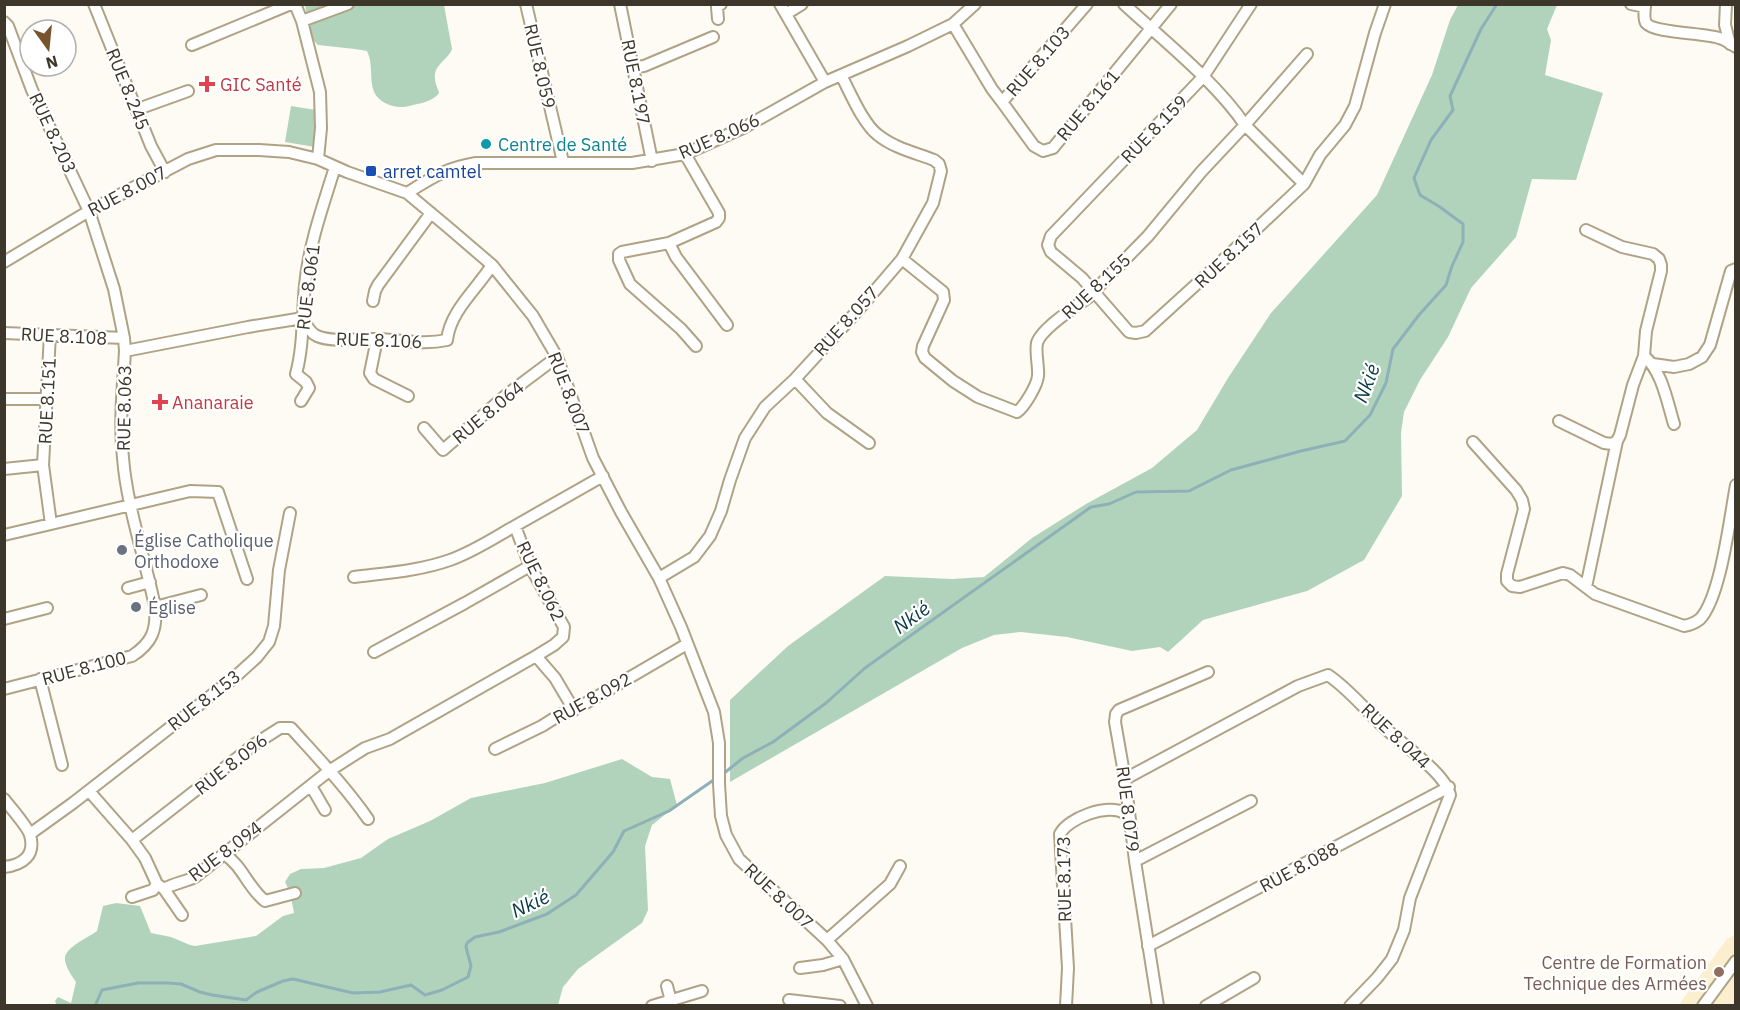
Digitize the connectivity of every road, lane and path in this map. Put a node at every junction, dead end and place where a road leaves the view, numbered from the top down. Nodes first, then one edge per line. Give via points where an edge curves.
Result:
1 (94, 4) edge
2 (293, 4) edge
3 (348, 4) edge
4 (526, 4) edge
5 (620, 4) edge
6 (720, 4) edge
7 (802, 4) edge
8 (975, 4) edge
9 (1088, 4) edge
10 (1124, 4) edge
11 (1171, 4) edge
12 (1251, 4) edge
13 (1385, 4) edge
14 (1631, 4) edge
15 (1726, 4) edge
16 (1645, 6) edge
17 (783, 9) edge
18 (718, 19) dead end
19 (302, 21) junction
20 (4, 22) edge
21 (953, 24) junction
22 (1152, 29) junction
23 (713, 37) dead end
24 (192, 45) dead end
25 (1733, 46) edge
26 (1307, 54) dead end
27 (633, 67) junction
28 (842, 75) junction
29 (1203, 77) junction
30 (825, 82) junction
31 (188, 91) dead end
32 (1002, 102) junction
33 (138, 109) junction
34 (1245, 125) junction
35 (685, 154) junction
36 (318, 159) junction
37 (652, 160) junction
38 (563, 162) junction
39 (335, 167) junction
40 (165, 171) junction
41 (1304, 184) junction
42 (407, 193) junction
43 (89, 211) junction
44 (431, 213) junction
45 (1586, 230) dead end
46 (669, 243) junction
47 (902, 259) junction
48 (4, 262) edge
49 (492, 265) junction
50 (1736, 269) edge
51 (1092, 289) junction
52 (373, 301) dead end
53 (303, 318) junction
54 (727, 326) dead end
55 (4, 333) edge
56 (50, 334) junction
57 (124, 338) junction
58 (377, 339) junction
59 (696, 346) dead end
60 (125, 351) junction
61 (1644, 356) junction
62 (557, 357) junction
63 (1653, 364) junction
64 (795, 379) junction
65 (408, 396) dead end
66 (4, 399) edge
67 (48, 399) junction
68 (302, 401) dead end
69 (1559, 421) dead end
70 (1674, 424) dead end
71 (424, 428) dead end
72 (1617, 441) junction
73 (1473, 442) dead end
74 (869, 443) dead end
75 (44, 465) junction
76 (4, 468) edge
77 (603, 476) junction
78 (1736, 485) edge
79 (131, 504) junction
80 (290, 513) dead end
81 (51, 524) junction
82 (515, 526) junction
83 (4, 536) edge
84 (530, 566) junction
85 (354, 577) dead end
86 (659, 578) junction
87 (247, 579) dead end
88 (150, 582) junction
89 (1586, 587) junction
90 (128, 588) dead end
91 (201, 595) dead end
92 (155, 607) junction
93 (47, 608) dead end
94 (4, 619) edge
95 (153, 631) joint
96 (687, 644) junction
97 (374, 652) dead end
98 (536, 656) junction
99 (1208, 672) dead end
100 (40, 680) junction
101 (4, 689) edge
102 (574, 710) junction
103 (495, 749) dead end
104 (62, 765) dead end
105 (329, 771) junction
106 (1125, 779) junction
107 (311, 786) junction
108 (1449, 788) junction
109 (89, 791) junction
110 (4, 799) edge
111 (1251, 801) dead end
112 (325, 810) dead end
113 (368, 819) dead end
114 (1130, 821) junction
115 (30, 834) junction
116 (132, 840) junction
117 (224, 854) junction
118 (1135, 861) junction
119 (900, 866) dead end
120 (4, 867) edge
121 (161, 886) junction
122 (295, 893) dead end
123 (132, 897) dead end
124 (182, 915) dead end
125 (827, 940) junction
126 (1148, 946) junction
127 (843, 959) junction
128 (1736, 961) edge
129 (800, 968) dead end
130 (1254, 978) dead end
131 (667, 986) dead end
132 (702, 991) dead end
133 (789, 1000) dead end
134 (671, 1003) edge
135 (652, 1005) edge
136 (840, 1005) edge
137 (867, 1005) edge
138 (1066, 1005) edge
139 (1158, 1005) edge
140 (1206, 1005) edge
141 (1350, 1005) edge
142 (1703, 1005) edge

1 - 33 street, RUE 8.245
2 - 19 street
2 - 24 street
3 - 19 street
4 - 38 street, RUE 8.059
5 - 27 street, RUE 8.197
6 - 18 street
7 - 17 street
8 - 21 street, RUE 8.066
9 - 32 street, RUE 8.103
10 - 22 street
11 - 22 street, RUE 8.161
12 - 29 street, RUE 8.159
13 - 41 street via 1355,106
14 - 16 street
15 - 25 street via 1725,26
16 - 25 street via 1644,17 1650,26 1721,38
17 - 30 street
19 - 36 street via 320,92
20 - 43 street, RUE 8.203
21 - 28 street, RUE 8.066
21 - 32 street, RUE 8.103
22 - 29 street
22 - 32 street, RUE 8.161 via 1053,148 1043,150 1034,146
23 - 27 street
26 - 34 street, RUE 8.155
27 - 37 street, RUE 8.197
28 - 30 street, RUE 8.066
28 - 47 street, RUE 8.057 via 856,106 876,134 939,164 941,171 933,203
29 - 34 street
29 - 51 street, RUE 8.159 via 1051,236 1051,252
30 - 35 street, RUE 8.066
31 - 33 street
33 - 40 street, RUE 8.245
34 - 41 street
34 - 51 street, RUE 8.155 via 1148,236
35 - 37 street, RUE 8.066
35 - 46 street via 719,218
36 - 39 street, RUE 8.007
36 - 40 street, RUE 8.007 via 289,152 216,150
37 - 38 street, RUE 8.066
38 - 42 street, RUE 8.066 via 458,166
39 - 42 street, RUE 8.007
39 - 53 street, RUE 8.061 via 310,249
40 - 43 street, RUE 8.007
41 - 51 street, RUE 8.157 via 1146,331 1129,332
42 - 44 street, RUE 8.007
43 - 48 street, RUE 8.007
43 - 57 street, RUE 8.063 via 114,289
44 - 49 street, RUE 8.007
44 - 52 street via 378,285
45 - 61 street via 1659,259 1661,270
46 - 54 street
46 - 59 street via 622,252 618,254 619,260 630,284
47 - 51 street, RUE 8.155 via 943,291 944,300 923,346 925,358 978,398 1017,412 1023,408 1038,377 1037,343 1046,329 1089,297
47 - 64 street, RUE 8.057
49 - 58 street, RUE 8.106 via 459,309 447,340
49 - 62 street, RUE 8.007 via 533,316
50 - 63 street via 1731,271 1710,345 1702,357 1674,367
53 - 58 street, RUE 8.106 via 315,335 327,339
53 - 60 street
53 - 68 street, RUE 8.061 via 296,374 309,388
55 - 56 street, RUE 8.108
56 - 57 street, RUE 8.108
56 - 67 street, RUE 8.151
57 - 60 street, RUE 8.063
58 - 65 street via 370,373 374,380
60 - 79 street, RUE 8.063 via 121,434
61 - 63 street
61 - 72 street
62 - 71 street, RUE 8.064 via 443,450
62 - 77 street, RUE 8.007
63 - 70 street
64 - 74 street via 827,413
64 - 86 street, RUE 8.057 via 765,407 746,438 710,536 694,556
66 - 67 street
67 - 75 street, RUE 8.151
69 - 72 street via 1604,443
72 - 89 street
73 - 89 street via 1522,500 1524,509 1508,581 1520,587 1563,573
75 - 76 street, RUE 8.151
75 - 81 street
77 - 82 street, RUE 8.062
77 - 86 street, RUE 8.007
78 - 89 street via 1713,597 1701,618 1691,625 1621,604
79 - 81 street
79 - 87 street via 190,490 218,492
79 - 88 street, RUE 8.063
80 - 109 street, RUE 8.153 via 269,642 235,677
81 - 83 street
82 - 84 street, RUE 8.062
82 - 85 street via 450,560
84 - 97 street
84 - 98 street, RUE 8.062 via 564,627 563,637
86 - 96 street, RUE 8.007
88 - 90 street
88 - 92 street, RUE 8.063
91 - 92 street
92 - 95 street, RUE 8.063
93 - 94 street
95 - 100 street, RUE 8.100 via 144,648 132,656
96 - 102 street, RUE 8.092
96 - 125 street, RUE 8.007 via 714,712 721,816 726,835 739,859
98 - 102 street
98 - 105 street, RUE 8.062
99 - 106 street, RUE 8.079 via 1119,710 1116,730
100 - 101 street, RUE 8.100
100 - 104 street
102 - 103 street, RUE 8.092
105 - 107 street, RUE 8.094
105 - 113 street, RUE 8.096
105 - 116 street, RUE 8.096 via 291,728 280,728
106 - 108 street, RUE 8.044 via 1298,686 1328,675
106 - 114 street, RUE 8.079
107 - 112 street
107 - 117 street, RUE 8.094
108 - 126 street, RUE 8.088
108 - 141 street via 1450,795 1410,898 1404,930 1392,959
109 - 115 street, RUE 8.153
109 - 116 street
110 - 115 street
111 - 118 street
114 - 118 street, RUE 8.079
114 - 138 street, RUE 8.173 via 1116,810 1101,810 1081,817 1060,834 1068,968
115 - 120 street via 31,848 26,860
116 - 121 street
117 - 121 street, RUE 8.094 via 195,877
117 - 122 street via 240,867 265,901
118 - 126 street, RUE 8.079
119 - 125 street via 890,884
121 - 123 street, RUE 8.094
121 - 124 street
125 - 127 street, RUE 8.007
126 - 139 street, RUE 8.079
127 - 129 street
127 - 137 street, RUE 8.007
128 - 142 street
130 - 140 street
131 - 134 street
132 - 134 street
133 - 136 street
134 - 135 street

